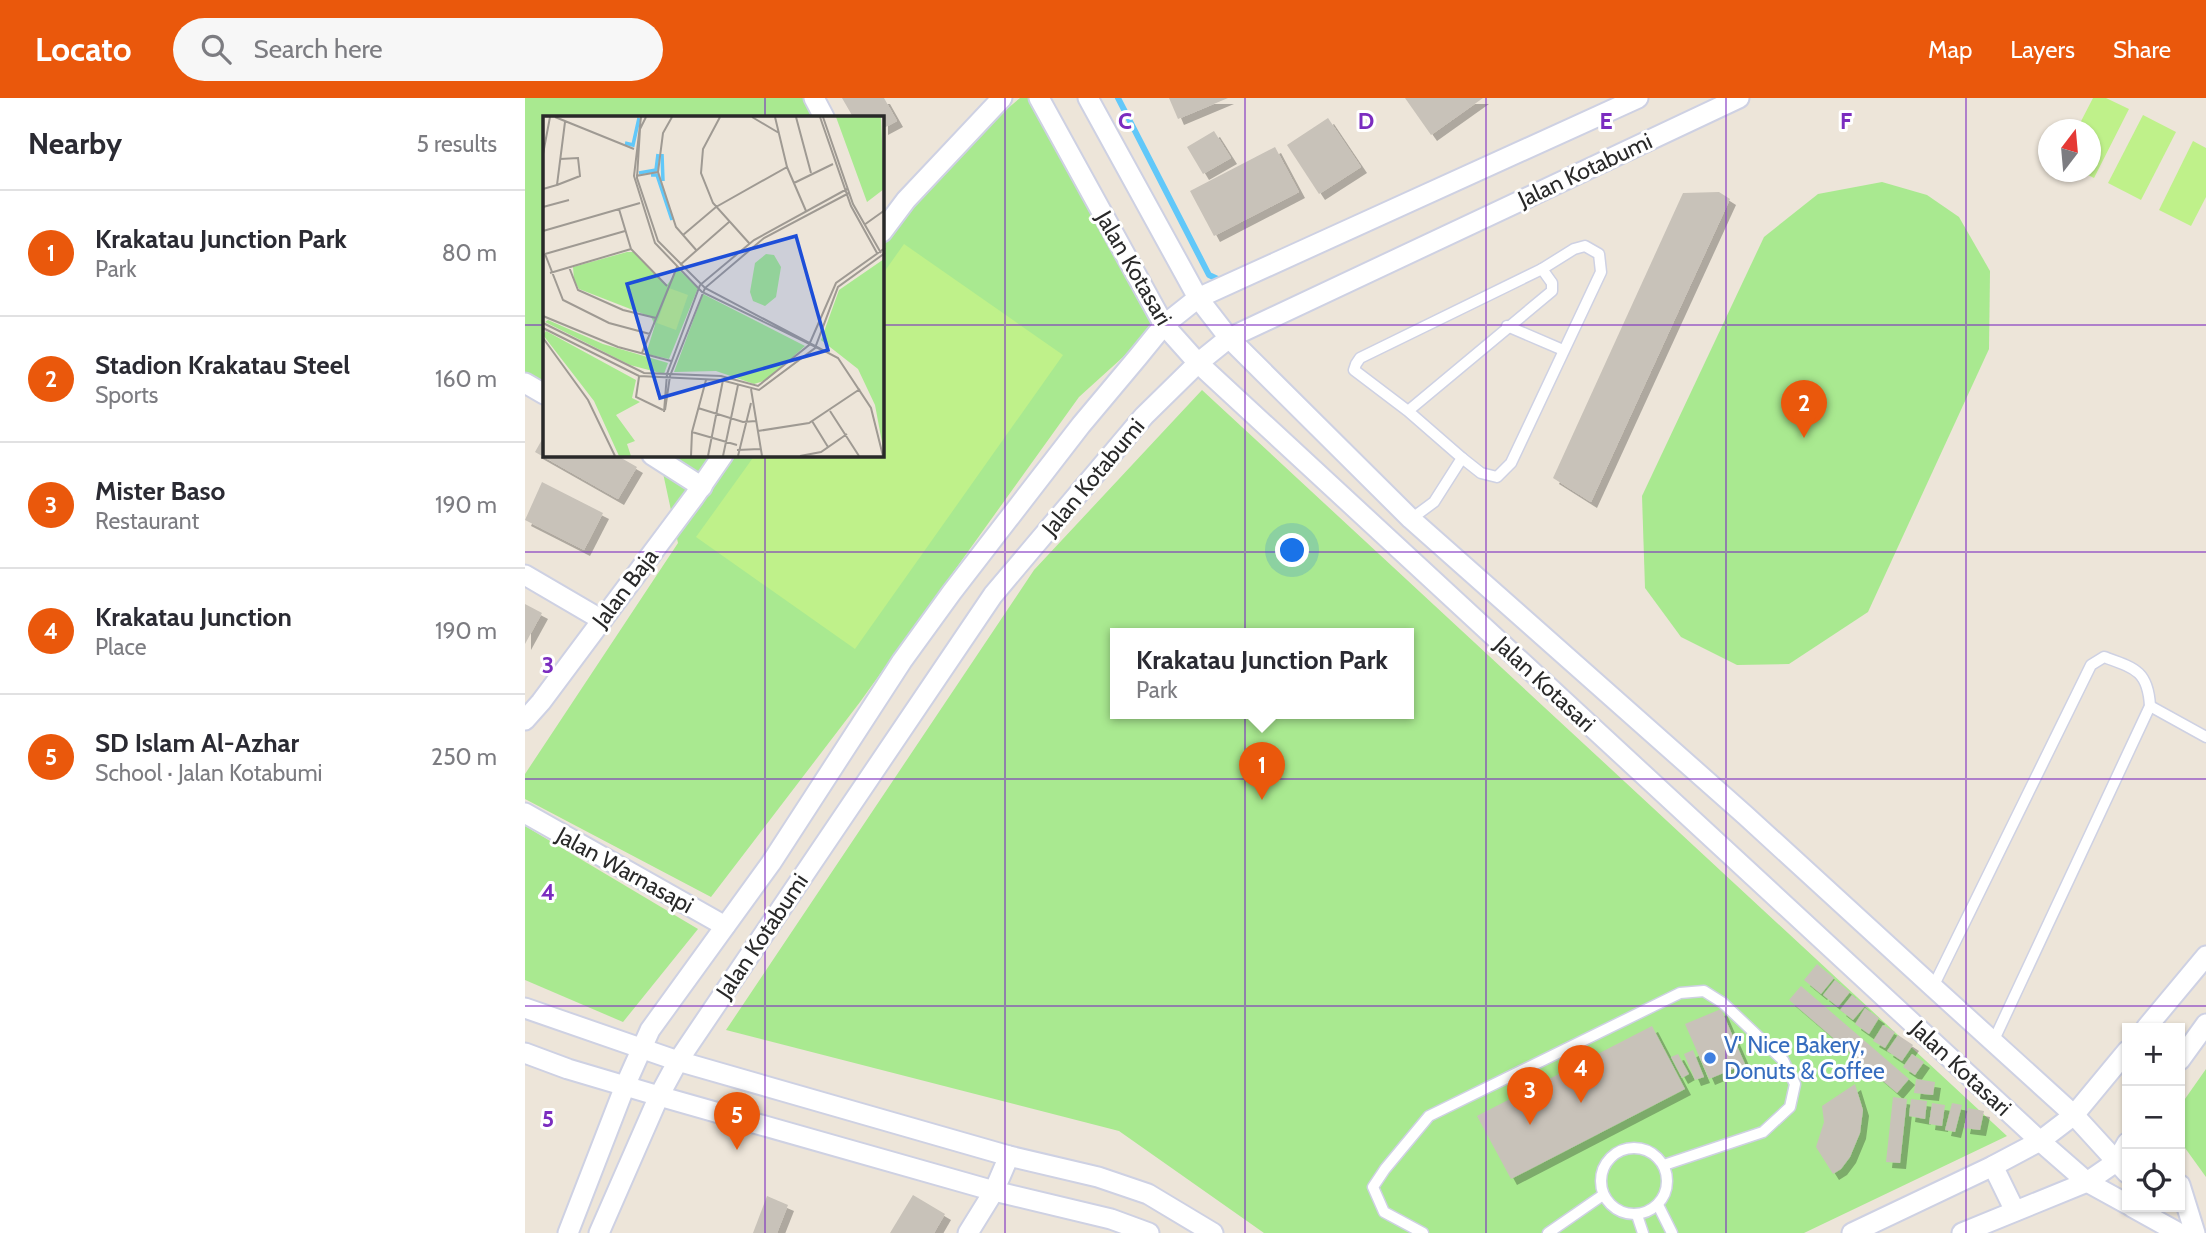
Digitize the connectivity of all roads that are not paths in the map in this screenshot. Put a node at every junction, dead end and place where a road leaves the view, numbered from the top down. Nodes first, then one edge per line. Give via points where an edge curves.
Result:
1 (814, 98) edge
2 (1002, 98) edge
3 (1039, 98) edge
4 (1088, 98) edge
5 (1639, 98) edge
6 (1739, 98) edge
7 (823, 116) edge
8 (885, 220) edge
9 (1542, 269) junction
10 (1198, 298) junction
11 (1164, 325) junction
12 (1507, 326) junction
13 (1229, 338) junction
14 (1563, 350) junction
15 (1198, 363) junction
16 (525, 383) edge
17 (543, 393) edge
18 (1408, 411) junction
19 (655, 457) edge
20 (722, 457) edge
21 (1462, 458) junction
22 (702, 487) junction
23 (1411, 519) junction
24 (525, 575) edge
25 (602, 620) junction
26 (2150, 706) junction
27 (525, 720) edge
28 (2206, 737) edge
29 (525, 813) edge
30 (725, 926) junction
31 (2206, 956) edge
32 (1933, 987) junction
33 (525, 1008) edge
34 (2150, 1023) edge
35 (2206, 1024) edge
36 (1993, 1042) junction
37 (642, 1049) junction
38 (525, 1053) edge
39 (2185, 1053) edge
40 (2122, 1057) edge
41 (678, 1061) junction
42 (625, 1086) junction
43 (659, 1096) junction
44 (2074, 1115) junction
45 (2040, 1141) junction
46 (1009, 1156) junction
47 (1664, 1165) junction
48 (1993, 1166) junction
49 (2122, 1167) edge
50 (2087, 1182) junction
51 (994, 1191) junction
52 (1603, 1195) junction
53 (2185, 1201) edge
54 (2122, 1202) edge
55 (1658, 1205) junction
56 (2015, 1210) junction
57 (2140, 1212) edge
58 (2166, 1212) edge
59 (1637, 1215) junction
60 (568, 1233) edge
61 (599, 1233) edge
62 (968, 1233) edge
63 (1149, 1233) edge
64 (1213, 1233) edge
65 (1423, 1233) edge
66 (1548, 1233) edge
67 (1643, 1233) edge
68 (1672, 1233) edge
69 (1852, 1233) edge
70 (1962, 1233) edge
71 (2179, 1233) edge
72 (2188, 1233) edge
73 (2195, 1233) edge

1 - 7 street
2 - 8 street
3 - 11 street, Jalan Kotasari
4 - 10 street, Jalan Kotasari
5 - 10 street, Jalan Kotabumi
6 - 13 street, Jalan Kotabumi
9 - 12 lane via 1552,291
9 - 14 lane via 1585,246 1599,254 1601,272
9 - 18 lane via 1360,358 1355,370
10 - 11 street, Jalan Kotabumi
10 - 13 street, Jalan Kotasari
11 - 15 street, Jalan Kotasari
11 - 30 street, Jalan Kotabumi via 952,592
12 - 14 lane
12 - 18 lane
13 - 15 street, Jalan Kotabumi
13 - 23 street, Jalan Kotasari
14 - 21 lane via 1511,463 1497,478 1481,473
15 - 41 street, Jalan Kotabumi via 1144,416 993,595
15 - 45 street, Jalan Kotasari
16 - 17 street
18 - 21 lane
19 - 22 street
20 - 22 street, Jalan Baja
21 - 23 lane via 1434,502
22 - 25 street, Jalan Baja
23 - 32 street, Jalan Kotasari
24 - 25 street
25 - 27 street, Jalan Baja
26 - 28 lane
26 - 32 lane via 2149,686 2134,667 2105,657 2091,664
26 - 36 lane
29 - 30 street, Jalan Warnasapi
30 - 37 street, Jalan Kotabumi via 650,1030
31 - 34 street
32 - 36 street, Jalan Kotasari
33 - 37 street
35 - 39 street
36 - 44 street, Jalan Kotasari
37 - 41 street
37 - 42 street, Jalan Kotabumi
38 - 42 street
40 - 44 street
41 - 43 street, Jalan Kotabumi
41 - 46 street
42 - 43 street
42 - 60 street, Jalan Kotabumi
43 - 51 street
43 - 61 street, Jalan Kotabumi
44 - 45 street
44 - 49 street, Jalan Kotasari
45 - 48 street
45 - 50 street, Jalan Kotasari
46 - 51 street
46 - 64 street via 1148,1194
47 - 52 lane via 1649,1151 1629,1148 1611,1157 1601,1175
47 - 55 lane via 1668,1186
47 - 65 lane via 1763,1132 1790,1107 1795,1084 1783,1060 1704,991 1680,993 1429,1116 1373,1187 1384,1212
48 - 56 street
48 - 69 street
49 - 50 street
50 - 54 street, Jalan Kotasari
50 - 56 street
51 - 62 street
51 - 63 street via 1111,1219
52 - 59 lane via 1617,1210
52 - 66 lane
53 - 73 street
55 - 59 lane
55 - 68 lane
56 - 70 street
57 - 71 street, Jalan Kotasari
58 - 72 street
59 - 67 lane

